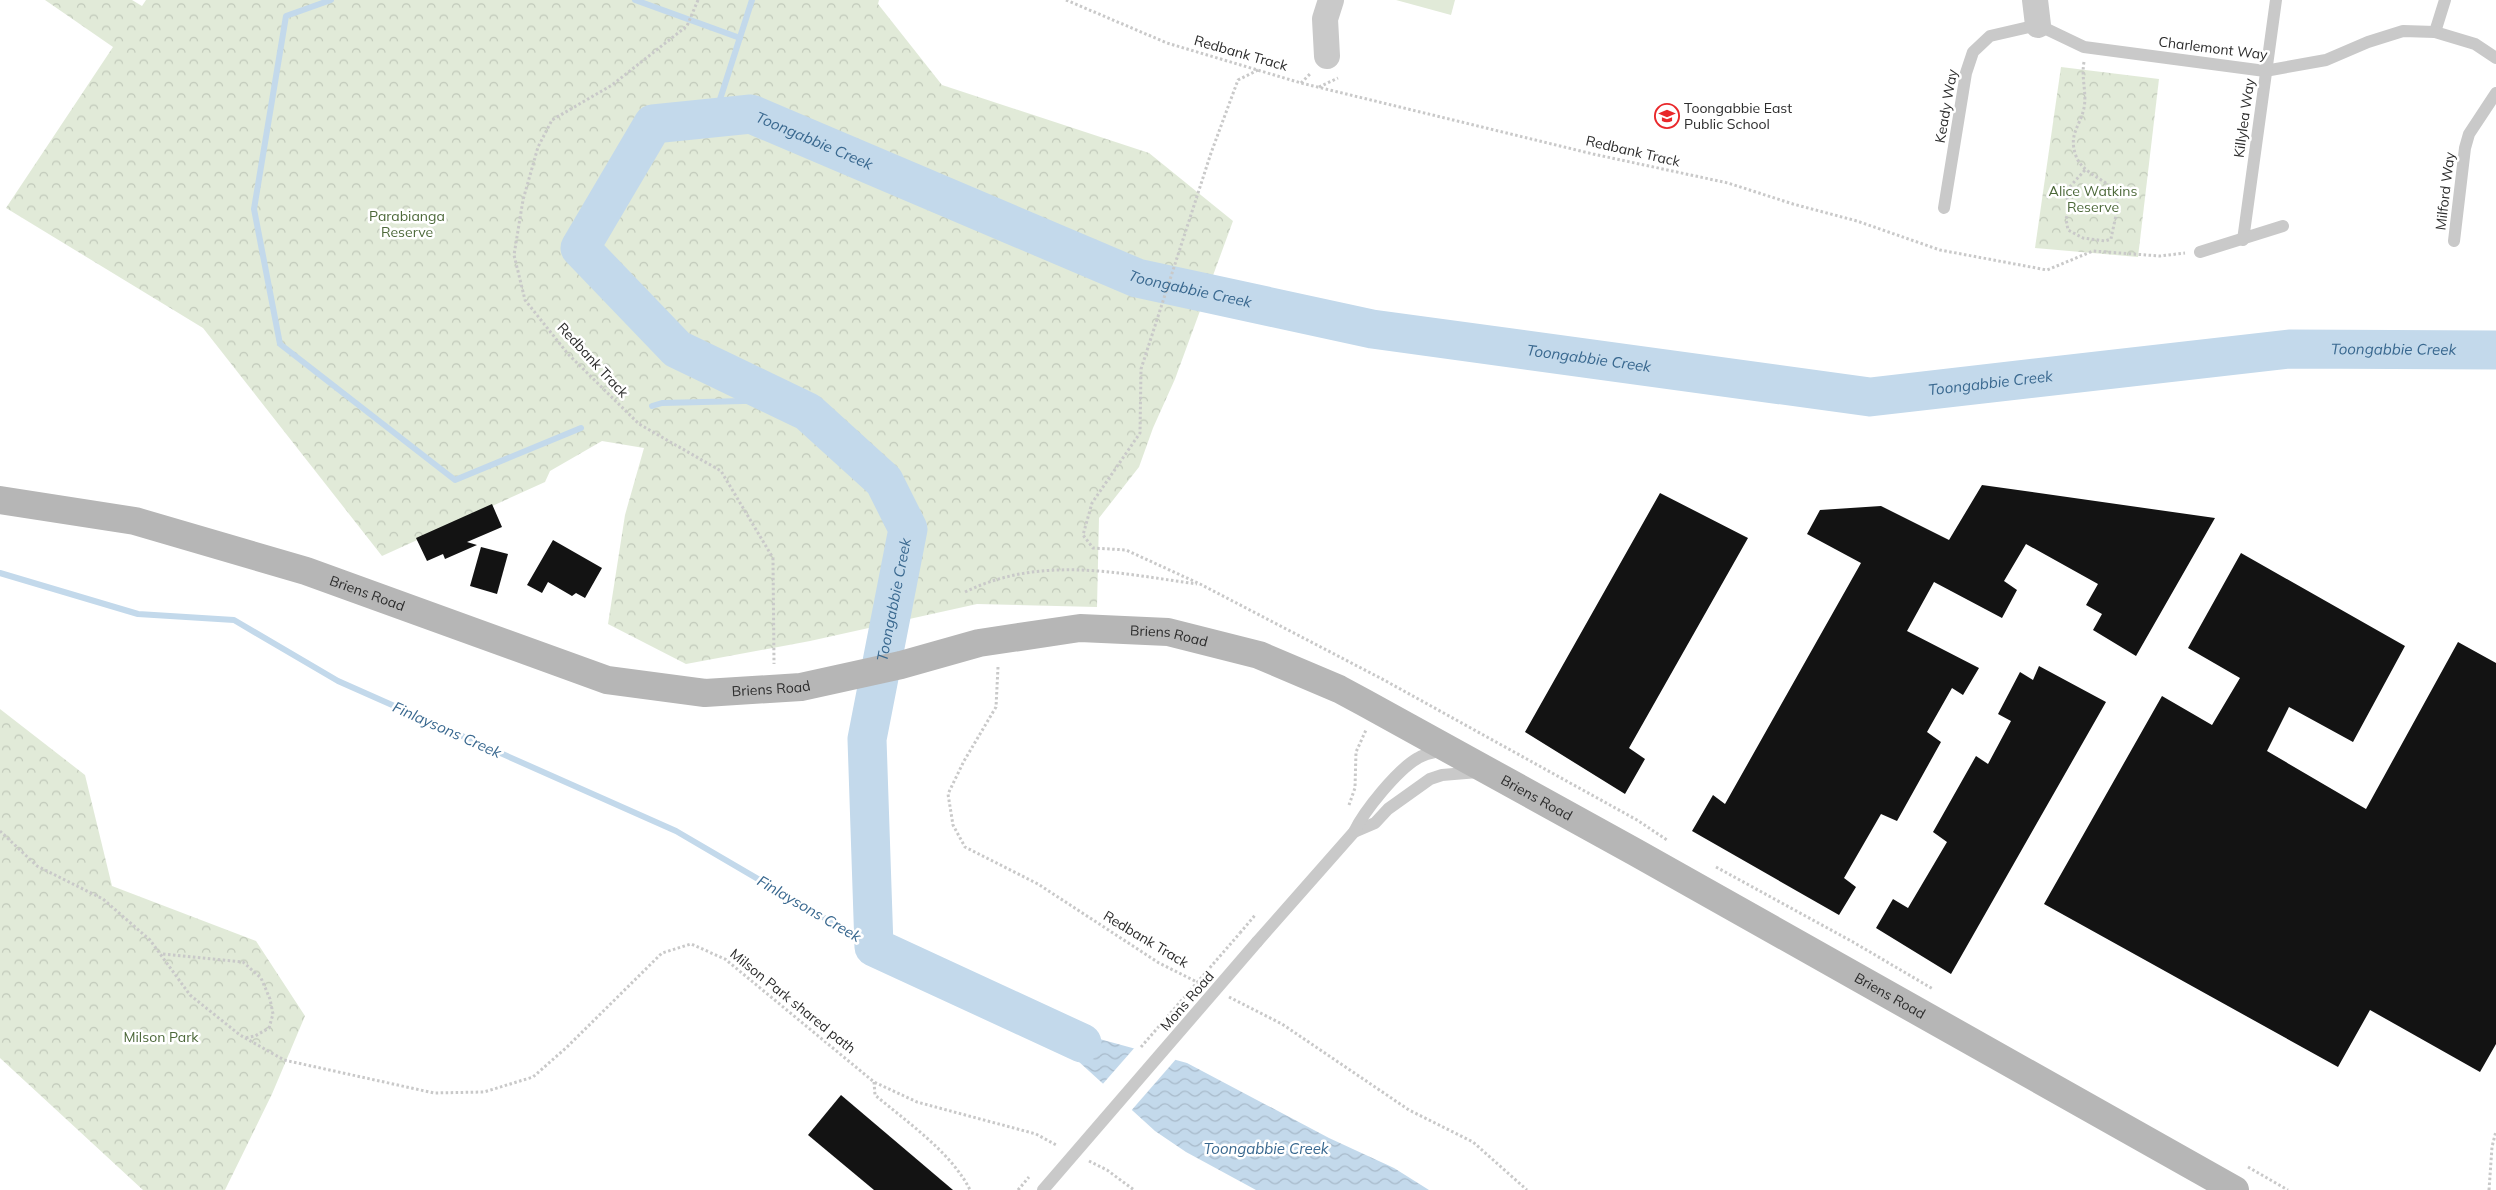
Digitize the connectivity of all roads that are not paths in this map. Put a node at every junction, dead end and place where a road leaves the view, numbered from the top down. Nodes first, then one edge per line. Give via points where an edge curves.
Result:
1 (1331, 0) edge
2 (2276, 0) edge
3 (2445, 0) edge
4 (2037, 13) edge
5 (2436, 32) junction
6 (1327, 56) dead end
7 (2496, 58) edge
8 (2265, 71) junction
9 (2496, 93) edge
10 (1944, 208) dead end
11 (2283, 226) dead end
12 (2243, 240) junction
13 (2454, 241) dead end
14 (2200, 252) road end
15 (0, 500) edge
16 (1447, 749) junction
17 (1491, 773) junction
18 (1354, 832) junction
19 (2240, 1178) edge
20 (1043, 1190) edge

1 - 6 street via 1326,19
2 - 8 lane, Killylea Way
3 - 5 lane
4 - 8 lane, Charlemont Way via 2084,47
4 - 10 lane, Keady Way via 1990,36 1973,52 1966,73
5 - 7 lane, Charlemont Way via 2475,44
5 - 8 lane, Charlemont Way via 2403,31 2326,60
8 - 12 lane, Killylea Way
9 - 13 lane, Milford Way via 2469,134 2465,148
11 - 12 lane
12 - 14 lane
15 - 16 street, Briens Road via 134,521 306,571 607,680 705,693 801,686 901,665 979,644 1080,628 1168,632 1259,655 1339,689
16 - 17 street, Briens Road
16 - 18 lane, Mons Road via 1417,758 1401,772 1361,816
17 - 18 lane, Mons Road via 1453,774 1430,779 1388,809 1375,823
17 - 19 street, Briens Road
18 - 20 lane, Mons Road, bridge

